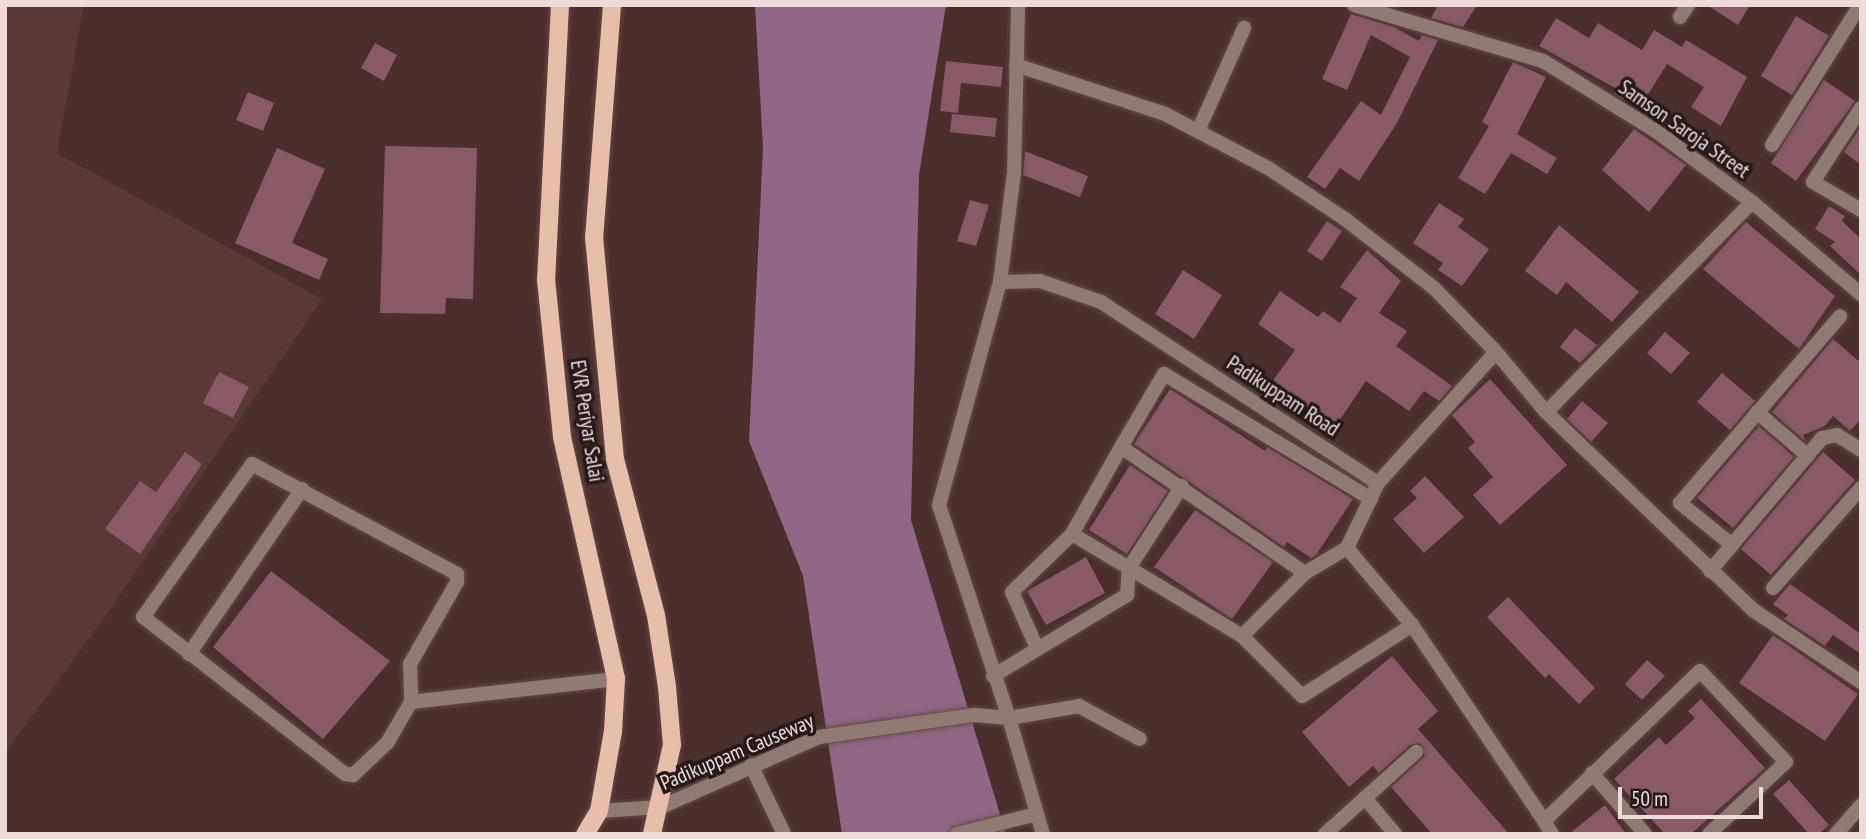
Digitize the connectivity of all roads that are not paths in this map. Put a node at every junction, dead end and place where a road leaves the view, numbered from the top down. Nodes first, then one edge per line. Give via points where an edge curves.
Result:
1 (560, 5) edge
2 (612, 5) edge
3 (1018, 5) edge
4 (1354, 5) edge
5 (1860, 5) edge
6 (1244, 28) dead end
7 (1016, 65) junction
8 (1861, 108) edge
9 (1198, 131) junction
10 (1772, 145) dead end
11 (1752, 202) junction
12 (1861, 210) edge
13 (1000, 282) junction
14 (1861, 294) edge
15 (1840, 316) dead end
16 (1496, 352) junction
17 (1546, 412) junction
18 (1757, 412) junction
19 (1121, 447) junction
20 (1861, 450) edge
21 (1808, 456) junction
22 (1378, 483) junction
23 (1182, 486) junction
24 (1861, 488) edge
25 (302, 489) junction
26 (1371, 499) junction
27 (1072, 534) junction
28 (1732, 545) junction
29 (1347, 548) junction
30 (1129, 568) junction
31 (1710, 571) junction
32 (1306, 573) junction
33 (1773, 587) dead end
34 (1412, 625) junction
35 (1242, 636) junction
36 (1037, 648) junction
37 (189, 654) junction
38 (993, 676) junction
39 (616, 679) junction
40 (1861, 682) edge
41 (411, 702) junction
42 (1009, 718) junction
43 (1140, 739) dead end
44 (1416, 752) dead end
45 (751, 765) junction
46 (1592, 773) junction
47 (1365, 798) junction
48 (1861, 805) edge
49 (661, 807) junction
50 (598, 811) junction
51 (1037, 814) junction
52 (1548, 828) edge
53 (584, 834) edge
54 (652, 834) edge
55 (784, 834) edge
56 (957, 834) edge
57 (1042, 834) edge
58 (1325, 834) edge
59 (1395, 834) edge
60 (1645, 834) edge
61 (1709, 834) edge
62 (1836, 834) edge

1 - 39 main road, EVR Periyar Salai via 546,279 562,437
2 - 49 main road, EVR Periyar Salai via 594,237 615,460 656,615 667,687 672,745
3 - 7 street
4 - 11 street, Samson Saroja Street via 1543,61 1656,131
5 - 10 street
6 - 9 street
7 - 9 street via 1165,114
7 - 13 street via 1014,173
8 - 12 street via 1814,182
9 - 16 street via 1268,168 1345,219 1434,288
11 - 14 street
11 - 17 street, Samson Saroja Street
13 - 22 street, Padikuppam Road via 1040,281 1101,302
13 - 38 street via 939,505
15 - 18 street
16 - 17 street
16 - 22 street
17 - 31 street
18 - 21 street
18 - 28 street via 1680,503
19 - 23 street
19 - 26 street via 1164,374
19 - 27 street
20 - 21 street via 1832,434
21 - 28 street
22 - 26 street
23 - 30 street
23 - 32 street
24 - 33 street
25 - 37 street
25 - 37 street via 252,464 144,614 145,620
25 - 41 street via 457,574 457,582 410,664
26 - 29 street
27 - 30 street
27 - 36 street via 1012,592
28 - 31 street
29 - 32 street
29 - 34 street
30 - 35 street
30 - 36 street via 1127,595
31 - 40 street via 1753,610
32 - 35 street
34 - 35 street via 1302,695
34 - 52 street
36 - 38 street
37 - 41 street via 349,775 387,744
38 - 42 street
39 - 41 street
39 - 50 main road, EVR Periyar Salai via 613,730
42 - 43 street via 1079,706
42 - 45 street, Padikuppam Causeway via 974,715 819,737
42 - 51 street
44 - 47 street
45 - 49 street, Padikuppam Causeway
45 - 55 street
46 - 52 street
46 - 60 street
46 - 61 street via 1700,671 1786,762
47 - 58 street
47 - 59 street
48 - 62 street
49 - 50 street, Padikuppam Causeway
49 - 54 main road, EVR Periyar Salai
50 - 53 main road, EVR Periyar Salai
51 - 56 street
51 - 57 street

